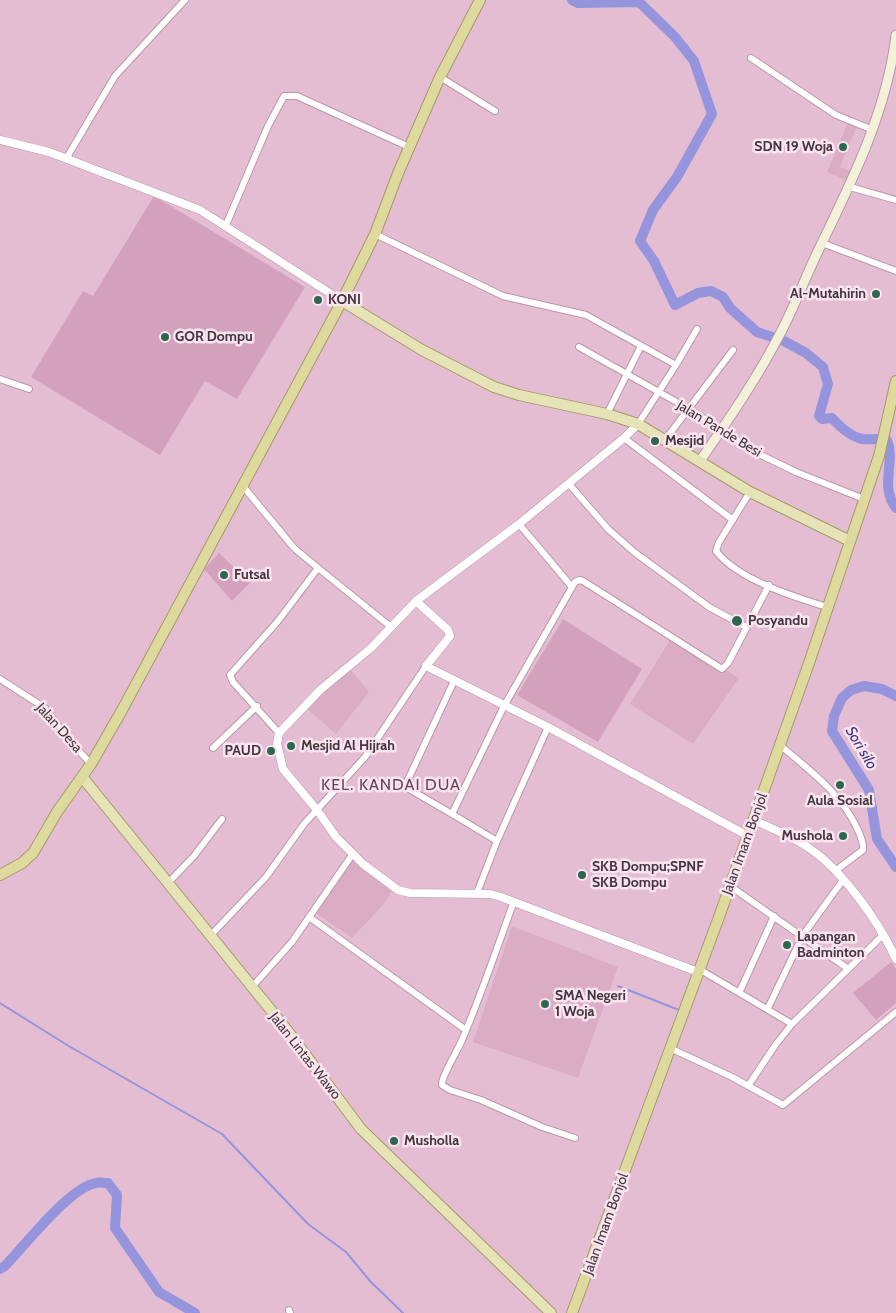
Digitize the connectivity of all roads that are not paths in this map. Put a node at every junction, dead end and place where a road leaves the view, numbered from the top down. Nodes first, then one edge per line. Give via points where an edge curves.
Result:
1 (185, 0) edge
2 (480, 0) edge
3 (896, 35) edge
4 (751, 58) dead end
5 (440, 77) junction
6 (495, 111) dead end
7 (873, 130) junction
8 (0, 140) edge
9 (409, 147) junction
10 (66, 159) junction
11 (850, 187) junction
12 (896, 200) edge
13 (226, 225) junction
14 (375, 234) junction
15 (822, 243) junction
16 (896, 271) edge
17 (342, 301) junction
18 (697, 329) dead end
19 (641, 346) junction
20 (579, 347) dead end
21 (733, 350) dead end
22 (676, 365) junction
23 (626, 375) junction
24 (0, 379) edge
25 (896, 381) edge
26 (29, 389) dead end
27 (658, 393) junction
28 (895, 393) edge
29 (689, 409) junction
30 (606, 414) junction
31 (638, 424) junction
32 (722, 430) junction
33 (624, 438) junction
34 (665, 440) junction
35 (700, 461) junction
36 (569, 484) junction
37 (242, 485) junction
38 (750, 492) junction
39 (864, 499) junction
40 (733, 520) junction
41 (519, 524) junction
42 (850, 541) junction
43 (318, 568) junction
44 (769, 585) junction
45 (572, 587) junction
46 (416, 601) junction
47 (827, 607) junction
48 (391, 627) junction
49 (746, 627) junction
50 (426, 666) junction
51 (0, 680) edge
52 (454, 681) junction
53 (257, 706) junction
54 (504, 706) junction
55 (548, 727) junction
56 (279, 733) junction
57 (780, 745) junction
58 (213, 748) dead end
59 (91, 764) junction
60 (80, 781) junction
61 (317, 810) junction
62 (452, 814) junction
63 (222, 818) dead end
64 (754, 820) junction
65 (748, 836) junction
66 (497, 841) junction
67 (352, 855) junction
68 (24, 857) junction
69 (0, 868) edge
70 (835, 871) junction
71 (0, 875) edge
72 (843, 880) junction
73 (166, 884) junction
74 (730, 886) junction
75 (477, 894) junction
76 (514, 901) junction
77 (774, 916) junction
78 (309, 917) junction
79 (803, 935) junction
80 (883, 935) junction
81 (210, 936) junction
82 (896, 959) edge
83 (847, 968) junction
84 (698, 970) junction
85 (252, 988) junction
86 (740, 991) junction
87 (768, 1008) junction
88 (896, 1012) edge
89 (792, 1024) junction
90 (466, 1030) junction
91 (670, 1048) junction
92 (748, 1086) junction
93 (575, 1138) dead end
94 (552, 1313) edge
95 (572, 1313) edge

1 - 10 street via 115,76
2 - 5 highway
3 - 7 main road
4 - 7 street via 836,115
5 - 6 street
5 - 9 highway
7 - 11 main road
8 - 10 street
9 - 13 street via 297,96 284,96
9 - 14 highway
10 - 13 street via 200,210
11 - 12 street
11 - 15 main road
13 - 17 street
14 - 17 highway
14 - 19 street via 503,296 581,314
15 - 16 street
15 - 32 main road via 775,344
17 - 30 main road via 429,354 494,387
17 - 37 highway
18 - 22 street
19 - 22 street
19 - 23 street
20 - 23 street, Jalan Pande Besi
21 - 29 street
22 - 27 street
23 - 27 street, Jalan Pande Besi
23 - 30 street
24 - 26 street
25 - 28 highway, Jalan Imam Bonjol
27 - 29 street, Jalan Pande Besi
27 - 31 street
28 - 39 highway, Jalan Imam Bonjol
29 - 32 street, Jalan Pande Besi
29 - 34 street
30 - 31 main road
31 - 33 street
31 - 34 main road
32 - 35 main road
32 - 39 street, Jalan Pande Besi via 761,455
33 - 36 street
33 - 40 street
34 - 35 main road
35 - 38 main road
36 - 41 street
36 - 49 street via 608,529 634,552 708,607
37 - 43 street via 294,548
37 - 59 highway
38 - 40 street
38 - 42 main road
39 - 42 highway, Jalan Imam Bonjol
40 - 44 street via 716,550 733,566
41 - 45 street
41 - 46 street
42 - 47 highway, Jalan Imam Bonjol
43 - 48 street
43 - 53 street via 230,675
44 - 47 street
44 - 49 street
45 - 49 street via 577,580 582,580 722,669
45 - 54 street
46 - 48 street
46 - 50 street via 448,630 450,636
47 - 57 highway, Jalan Imam Bonjol
48 - 56 street via 320,690
50 - 52 street
50 - 61 street via 365,757
51 - 59 street, Jalan Desa via 46,708
52 - 54 street
52 - 62 street via 406,784 408,789
53 - 56 street
53 - 58 street
54 - 55 street
54 - 62 street
55 - 65 street
55 - 66 street
56 - 61 street via 277,744 283,769
57 - 64 highway, Jalan Imam Bonjol
57 - 70 street via 832,790 859,833 863,850
59 - 60 highway
60 - 68 highway via 52,810
60 - 73 main road, Jalan Lintas Wawo
61 - 67 street
61 - 81 street via 266,877
62 - 66 street
63 - 73 street via 186,865
64 - 65 highway, Jalan Imam Bonjol
64 - 70 street via 810,848
65 - 74 highway, Jalan Imam Bonjol
66 - 75 street
67 - 75 street via 398,890
67 - 78 street
68 - 69 highway
68 - 71 highway
70 - 72 street
72 - 79 street
72 - 80 street
73 - 81 main road, Jalan Lintas Wawo
74 - 77 street
74 - 84 highway, Jalan Imam Bonjol
75 - 76 street
76 - 84 street
76 - 90 street
77 - 79 street
77 - 86 street
78 - 85 street
78 - 90 street
79 - 83 street
79 - 87 street
80 - 82 street
80 - 83 street
81 - 85 main road, Jalan Lintas Wawo
83 - 89 street
84 - 86 street
84 - 91 highway, Jalan Imam Bonjol
85 - 94 main road, Jalan Lintas Wawo via 361,1129
86 - 87 street
87 - 89 street
88 - 92 street via 783,1105
89 - 92 street
90 - 93 street via 452,1063 442,1077 444,1087
91 - 92 street
91 - 95 highway, Jalan Imam Bonjol

